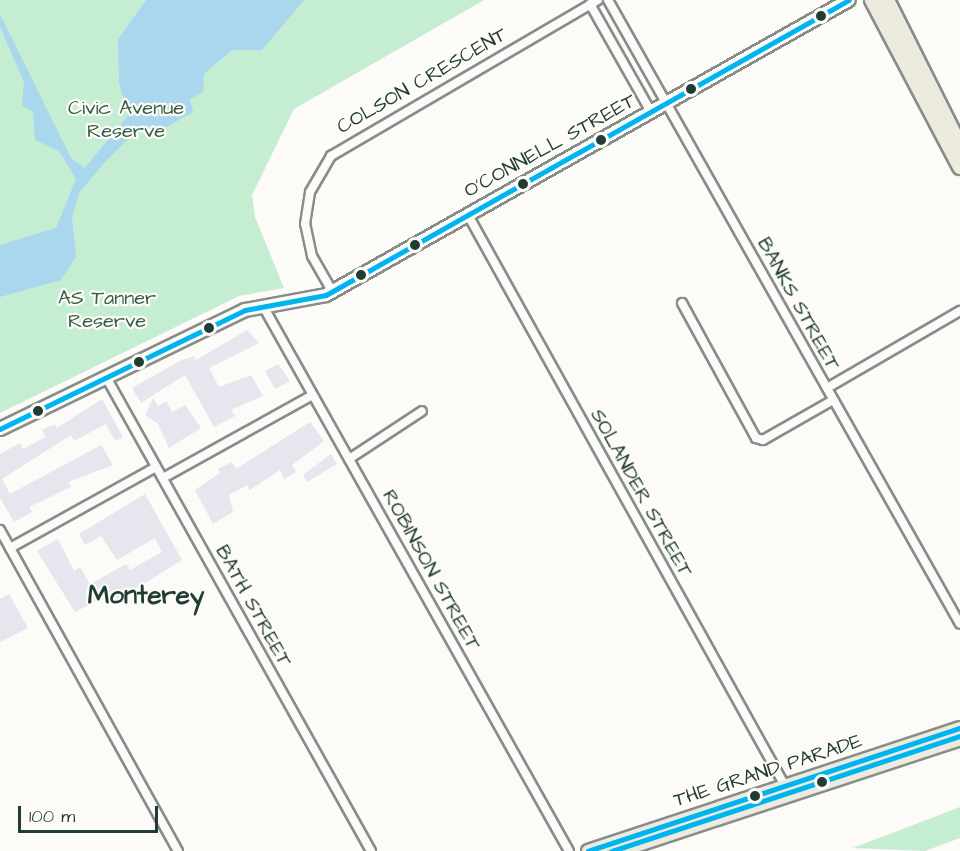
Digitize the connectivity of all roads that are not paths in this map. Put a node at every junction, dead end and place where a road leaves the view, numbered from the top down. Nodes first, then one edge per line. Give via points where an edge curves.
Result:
1 (608, 0) edge
2 (849, 0) edge
3 (872, 0) edge
4 (887, 0) edge
5 (594, 2) edge
6 (666, 104) junction
7 (651, 112) junction
8 (960, 146) edge
9 (960, 168) edge
10 (468, 215) junction
11 (332, 291) junction
12 (682, 303) dead end
13 (263, 306) junction
14 (960, 311) edge
15 (106, 377) junction
16 (827, 388) junction
17 (313, 395) junction
18 (833, 400) junction
19 (422, 411) dead end
20 (0, 429) edge
21 (349, 459) junction
22 (156, 467) junction
23 (163, 478) junction
24 (0, 530) edge
25 (10, 548) junction
26 (960, 624) edge
27 (960, 728) edge
28 (960, 739) edge
29 (785, 786) junction
30 (178, 851) edge
31 (371, 851) edge
32 (569, 851) edge
33 (588, 851) edge
34 (620, 851) edge

1 - 6 street, BANKS STREET
2 - 6 main road, O'CONNELL STREET
3 - 9 highway
4 - 8 highway
5 - 7 street
5 - 11 street, COLSON CRESCENT via 331,156 310,192 305,224 312,256
6 - 7 main road, O'CONNELL STREET
6 - 16 street, BANKS STREET
7 - 10 main road, O'CONNELL STREET
10 - 11 main road, O'CONNELL STREET
10 - 29 street, SOLANDER STREET
11 - 13 main road, O'CONNELL STREET
12 - 18 street via 756,438 763,440
13 - 15 main road, O'CONNELL STREET
13 - 17 street, ROBINSON STREET
14 - 16 street
15 - 20 main road, O'CONNELL STREET
15 - 22 street, BATH STREET
16 - 18 street, BANKS STREET
17 - 21 street, ROBINSON STREET
17 - 23 street
18 - 26 street, BANKS STREET
19 - 21 street
21 - 32 street, ROBINSON STREET
22 - 23 street, BATH STREET
22 - 25 street
23 - 31 street, BATH STREET
24 - 25 street
25 - 30 street
27 - 29 main road, THE GRAND PARADE
28 - 34 main road, THE GRAND PARADE
29 - 33 main road, THE GRAND PARADE

